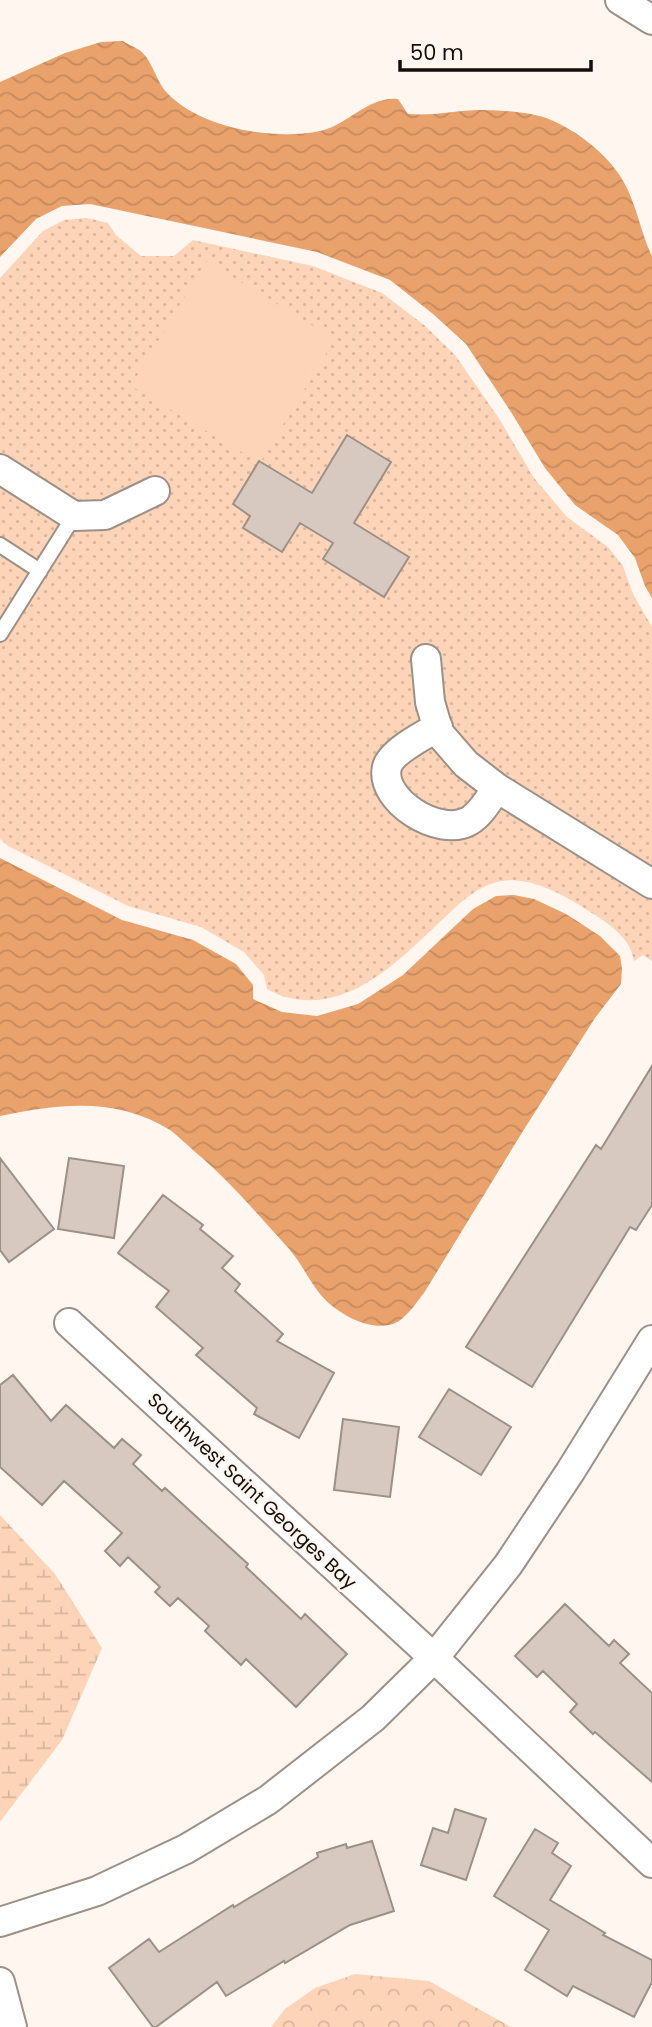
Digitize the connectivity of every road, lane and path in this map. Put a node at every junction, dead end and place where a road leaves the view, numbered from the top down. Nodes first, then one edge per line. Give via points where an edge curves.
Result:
1 (0, 469) edge
2 (155, 491) dead end
3 (74, 516) junction
4 (0, 545) edge
5 (40, 571) junction
6 (0, 634) edge
7 (426, 659) dead end
8 (438, 727) junction
9 (497, 788) junction
10 (652, 884) edge
11 (69, 1324) dead end
12 (652, 1340) edge
13 (434, 1658) junction
14 (652, 1863) edge
15 (0, 1923) edge
16 (0, 1982) edge
17 (12, 2027) edge

1 - 3 street
2 - 3 street via 105,515
3 - 5 lane
4 - 5 lane
5 - 6 lane
7 - 8 street via 430,702
8 - 9 street via 466,764
8 - 9 street via 387,766 387,781 395,796 415,814 446,826 469,821
9 - 10 street
11 - 13 street, Southwest Saint Georges Bay
12 - 13 street via 508,1565
13 - 14 street, Southwest Saint Georges Bay
13 - 15 street via 373,1718 268,1800 186,1849 97,1891
16 - 17 street

